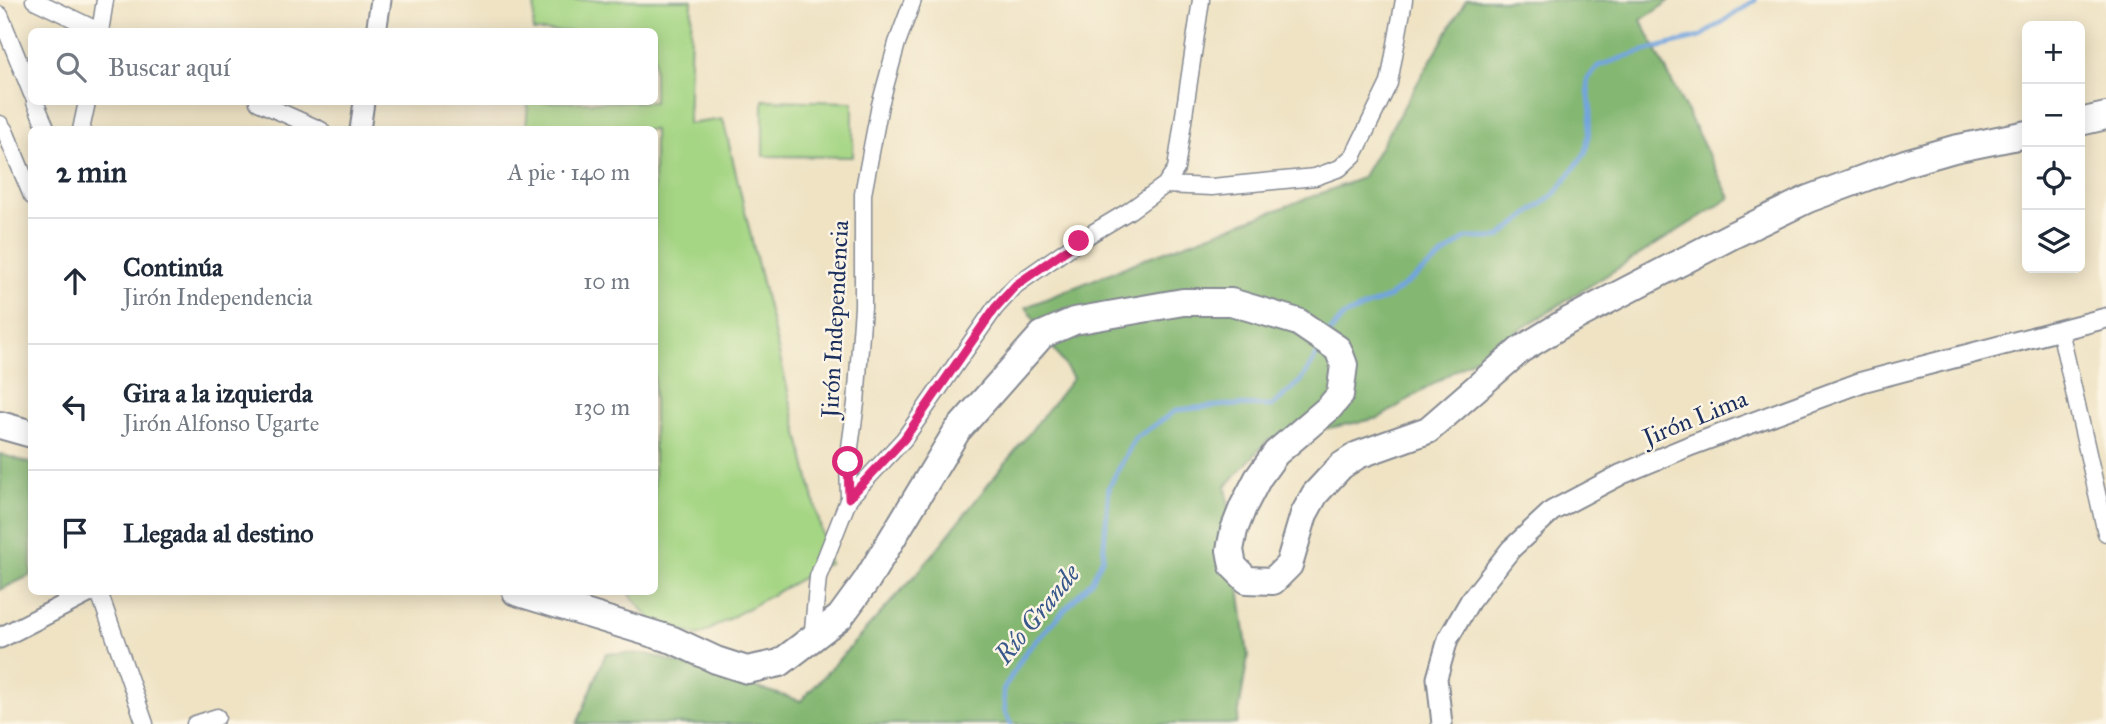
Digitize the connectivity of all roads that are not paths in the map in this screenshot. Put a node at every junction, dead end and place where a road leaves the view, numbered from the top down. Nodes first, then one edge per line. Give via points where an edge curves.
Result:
1 (34, 0) edge
2 (105, 0) edge
3 (381, 0) edge
4 (913, 0) edge
5 (1201, 0) edge
6 (1404, 0) edge
7 (0, 15) edge
8 (94, 28) edge
9 (100, 28) edge
10 (377, 28) edge
11 (28, 84) edge
12 (36, 105) edge
13 (86, 105) edge
14 (265, 105) edge
15 (364, 105) edge
16 (2106, 116) edge
17 (2085, 121) edge
18 (0, 124) edge
19 (45, 126) edge
20 (83, 126) edge
21 (312, 126) edge
22 (361, 126) edge
23 (2022, 135) edge
24 (1164, 185) junction
25 (28, 187) edge
26 (2106, 318) edge
27 (2060, 330) junction
28 (0, 425) edge
29 (28, 433) edge
30 (849, 498) junction
31 (2104, 511) edge
32 (2106, 533) edge
33 (84, 595) edge
34 (100, 595) edge
35 (526, 595) edge
36 (0, 638) edge
37 (812, 640) junction
38 (217, 717) dead end
39 (145, 724) edge
40 (195, 724) edge
41 (1442, 724) edge

1 - 8 street
2 - 9 street
3 - 10 street
4 - 30 street, Jirón Independencia via 880,105 863,194 863,307 848,462
5 - 24 street via 1176,169
6 - 24 street via 1389,83 1354,155 1340,168 1315,177 1212,187
7 - 11 street
12 - 19 street
13 - 20 street
14 - 21 street
15 - 22 street
16 - 17 highway
18 - 25 street
23 - 37 highway via 1905,163 1808,199 1566,322 1520,350 1428,430 1358,455 1341,466 1315,494 1289,565 1273,581 1247,580 1233,566 1234,530 1258,478 1276,453 1340,395 1344,365 1338,349 1298,322 1231,302 1183,302 1074,321 1042,335 957,431 867,580 840,617
24 - 30 street via 1016,285 904,439
26 - 27 street, Jirón Lima
27 - 31 street
27 - 41 street, Jirón Lima via 1862,382 1794,405 1622,474 1552,511 1511,549 1470,601 1448,639 1437,678
28 - 29 highway
30 - 37 street, Jirón Independencia via 818,577
31 - 32 street
33 - 36 street
34 - 39 street
35 - 37 highway via 673,640 747,670 780,663
38 - 40 street

